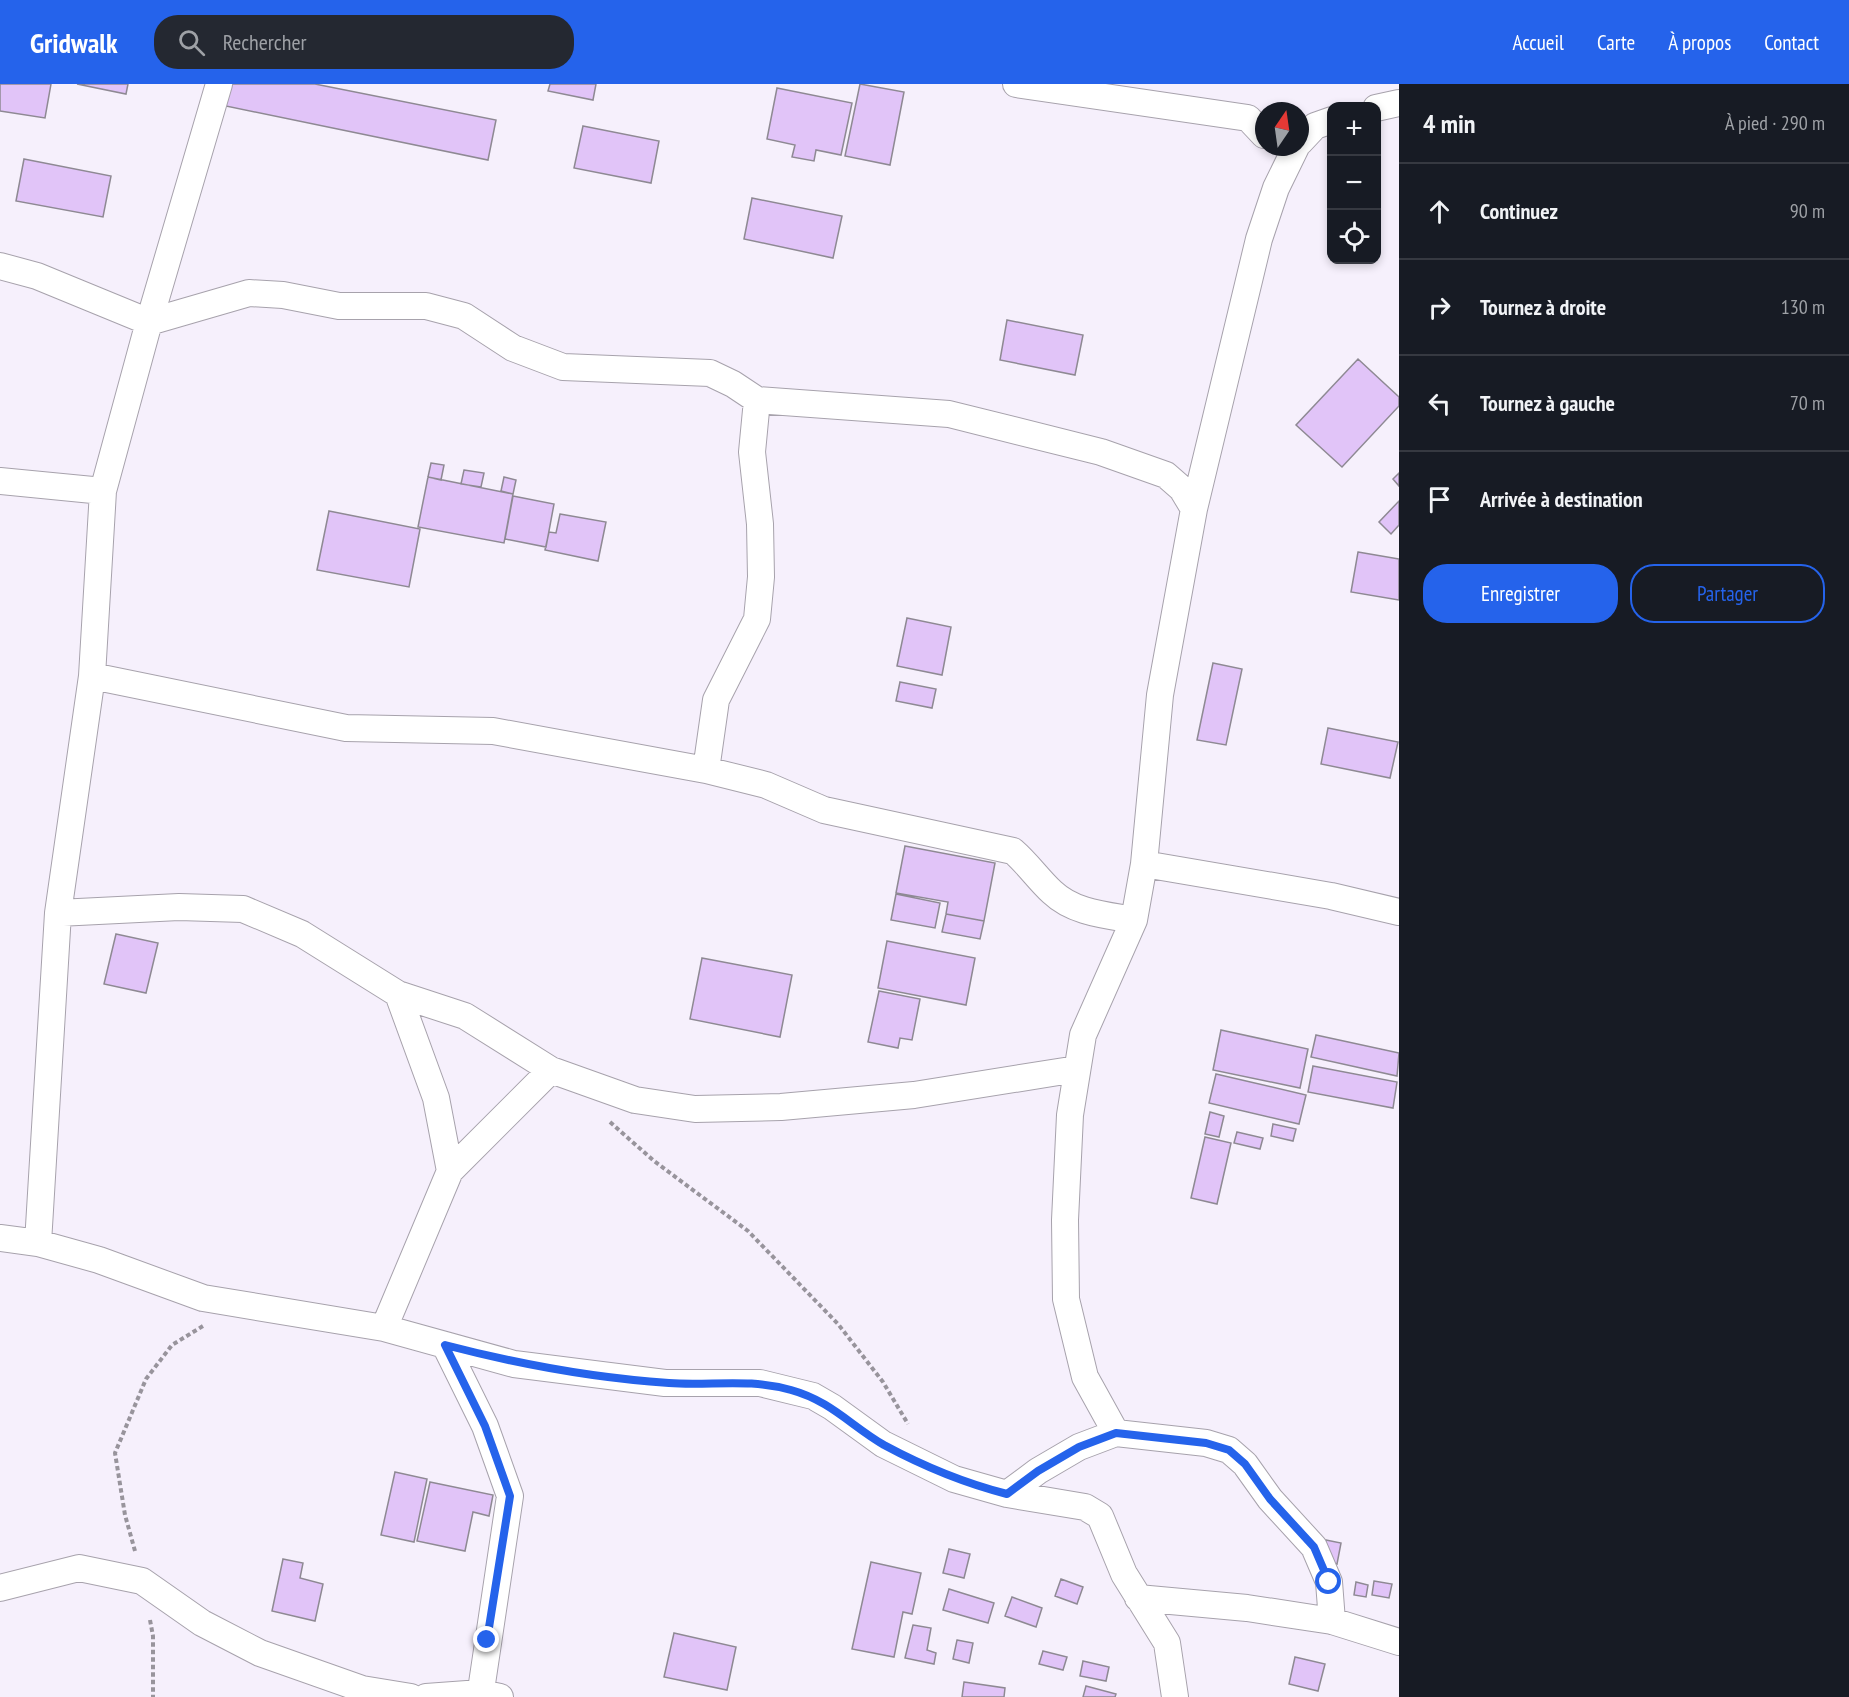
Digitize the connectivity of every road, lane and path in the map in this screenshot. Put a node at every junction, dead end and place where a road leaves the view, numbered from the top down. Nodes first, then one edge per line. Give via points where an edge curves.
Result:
1 (219, 84) edge
2 (1016, 84) edge
3 (1399, 103) edge
4 (1381, 107) edge
5 (1255, 123) edge
6 (1271, 156) edge
7 (1292, 156) edge
8 (1276, 188) junction
9 (0, 266) edge
10 (149, 322) junction
11 (757, 400) junction
12 (0, 481) edge
13 (104, 491) junction
14 (1194, 509) junction
15 (92, 676) junction
16 (706, 770) junction
17 (1144, 864) junction
18 (1399, 912) edge
19 (58, 914) junction
20 (1134, 920) junction
21 (398, 994) junction
22 (1077, 1069) junction
23 (551, 1070) junction
24 (603, 1116) dead end
25 (450, 1171) junction
26 (0, 1238) edge
27 (38, 1243) junction
28 (235, 1306) junction
29 (384, 1328) junction
30 (445, 1345) junction
31 (911, 1430) dead end
32 (1116, 1433) junction
33 (1007, 1494) junction
34 (142, 1581) junction
35 (0, 1588) edge
36 (1138, 1598) junction
37 (1332, 1621) junction
38 (1399, 1642) edge
39 (487, 1696) edge
40 (153, 1697) edge
41 (411, 1697) edge
42 (426, 1697) edge
43 (1175, 1697) edge

1 - 10 street
2 - 5 street
3 - 4 street
6 - 8 street
7 - 8 street
8 - 14 street via 1259,240
9 - 10 street via 37,276
10 - 11 street via 249,293 339,306 426,306 464,316 513,348 563,367 710,373
10 - 13 street
11 - 14 street via 949,414 1079,446 1166,475 1182,489
11 - 16 street via 752,452 760,524 757,619 716,700
12 - 13 street
13 - 15 street
14 - 17 street via 1160,695
15 - 16 street via 346,728 493,731
15 - 19 street
16 - 20 street via 766,785 824,810 1013,852 1053,893 1079,909
17 - 18 street via 1331,896
17 - 20 street
19 - 21 street via 179,907 243,909 302,934
19 - 27 street
20 - 22 street via 1083,1035
21 - 23 street via 465,1016
21 - 25 street via 436,1098
22 - 23 street via 914,1095 781,1107 694,1109 635,1101
22 - 32 street via 1070,1115 1066,1299 1085,1377
23 - 25 street
24 - 31 path via 654,1161 748,1231 838,1324 883,1382
25 - 29 street
26 - 27 street
27 - 28 street
28 - 29 street
28 - 34 path via 172,1345 146,1379 116,1453 125,1515
29 - 30 street
30 - 33 street via 514,1364 665,1383 740,1382 788,1389 813,1396 883,1444 954,1479
30 - 39 street via 485,1426 510,1496
32 - 33 street via 1079,1447
32 - 37 street via 1206,1443 1229,1450 1314,1547 1329,1582
33 - 36 street via 1085,1507 1100,1516
34 - 35 street via 79,1568
34 - 40 path via 153,1636
34 - 41 street via 202,1623 260,1653 362,1689
36 - 37 street
36 - 43 street via 1167,1643
37 - 38 street
39 - 42 street

